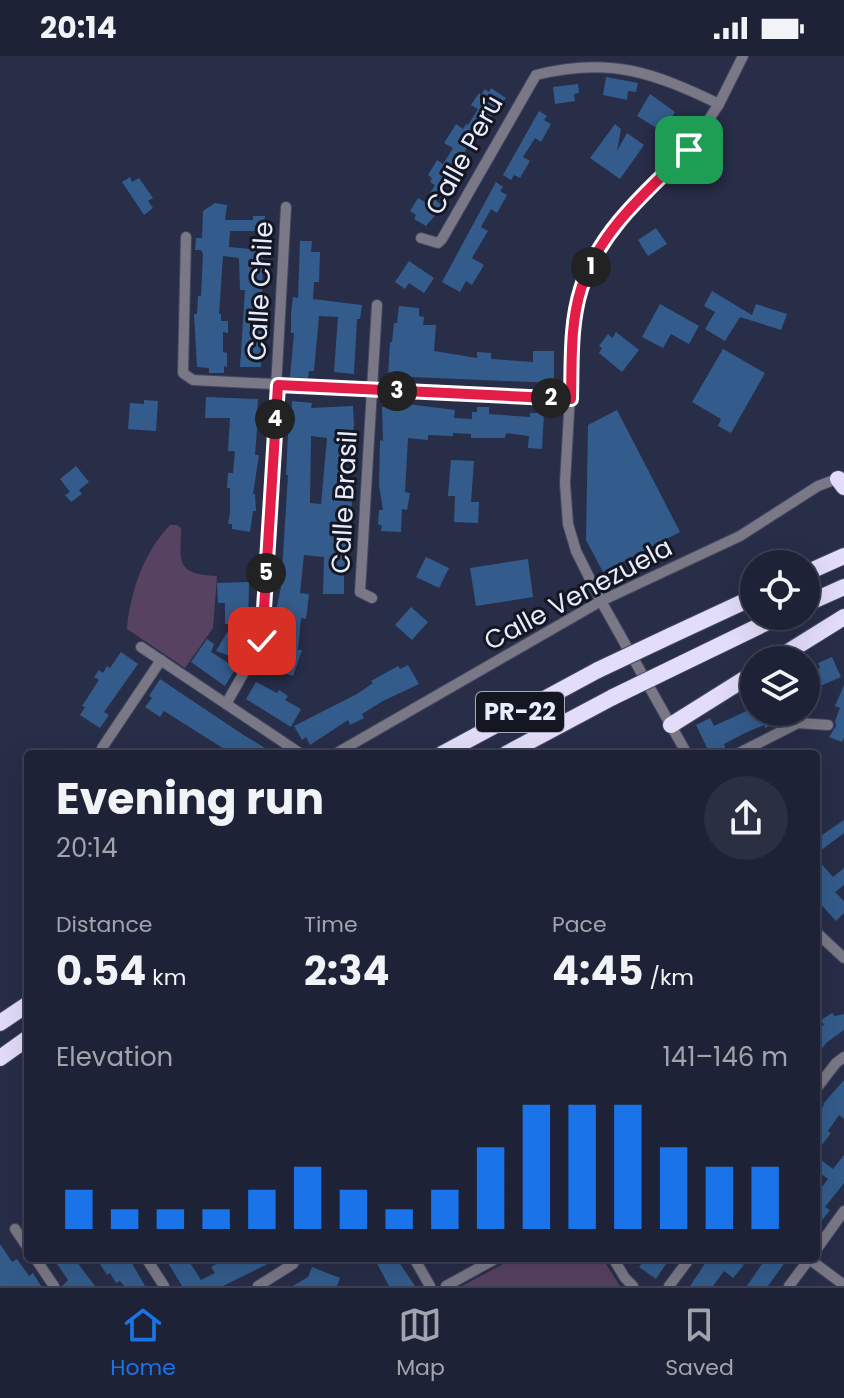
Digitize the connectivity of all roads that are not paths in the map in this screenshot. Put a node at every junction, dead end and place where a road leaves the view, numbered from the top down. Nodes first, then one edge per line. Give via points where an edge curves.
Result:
1 (743, 56) edge
2 (619, 59) edge
3 (719, 104) junction
4 (286, 207) dead end
5 (186, 237) dead end
6 (421, 238) dead end
7 (377, 305) dead end
8 (278, 385) junction
9 (372, 390) junction
10 (571, 399) junction
11 (842, 481) edge
12 (844, 556) edge
13 (820, 567) edge
14 (844, 587) edge
15 (372, 598) dead end
16 (820, 598) edge
17 (601, 601) junction
18 (740, 604) edge
19 (844, 617) edge
20 (751, 630) edge
21 (797, 646) edge
22 (141, 647) dead end
23 (161, 660) junction
24 (740, 682) edge
25 (226, 704) junction
26 (671, 725) junction
27 (828, 725) dead end
28 (103, 750) edge
29 (295, 750) edge
30 (342, 750) edge
31 (449, 750) edge
32 (514, 750) edge
33 (685, 750) edge
34 (745, 750) edge
35 (820, 936) edge
36 (844, 958) edge
37 (24, 1007) edge
38 (0, 1023) edge
39 (24, 1041) edge
40 (844, 1057) edge
41 (0, 1058) edge
42 (820, 1084) edge
43 (844, 1211) edge
44 (15, 1229) dead end
45 (24, 1242) edge
46 (820, 1244) edge
47 (38, 1262) edge
48 (149, 1262) edge
49 (294, 1262) edge
50 (416, 1262) edge
51 (490, 1262) edge
52 (615, 1262) edge
53 (687, 1262) edge
54 (807, 1262) edge
55 (815, 1262) edge
56 (844, 1285) edge
57 (54, 1286) edge
58 (164, 1286) edge
59 (258, 1286) edge
60 (430, 1286) edge
61 (446, 1286) edge
62 (633, 1286) edge
63 (669, 1286) edge
64 (789, 1286) edge

1 - 3 street
2 - 3 street, Calle Perú
2 - 6 street, Calle Perú via 536,75 442,239 438,243
3 - 10 street via 689,150 602,244 578,300
4 - 8 street, Calle Chile
5 - 8 street via 183,373 193,380
7 - 9 street, Calle Brasil
8 - 9 street
8 - 25 street, Calle Chile via 262,641
9 - 10 street
9 - 15 street, Calle Brasil via 360,592
10 - 17 street via 568,524
11 - 17 street, Calle Venezuela via 818,486 740,536
12 - 13 highway
14 - 16 highway
17 - 26 street
17 - 30 street, Calle Venezuela
18 - 31 highway, PR-22, bridge via 598,670
19 - 21 highway
20 - 32 highway, PR-22, bridge
22 - 23 street
23 - 25 street
23 - 28 street
24 - 26 highway
25 - 29 street
26 - 33 street
27 - 34 street via 798,723
35 - 36 street
37 - 38 highway
39 - 41 highway
40 - 42 street
43 - 46 street
44 - 45 street
47 - 57 street
48 - 58 street
49 - 59 street
50 - 60 street
51 - 61 street
52 - 62 street
53 - 63 street
54 - 64 street
55 - 56 street

